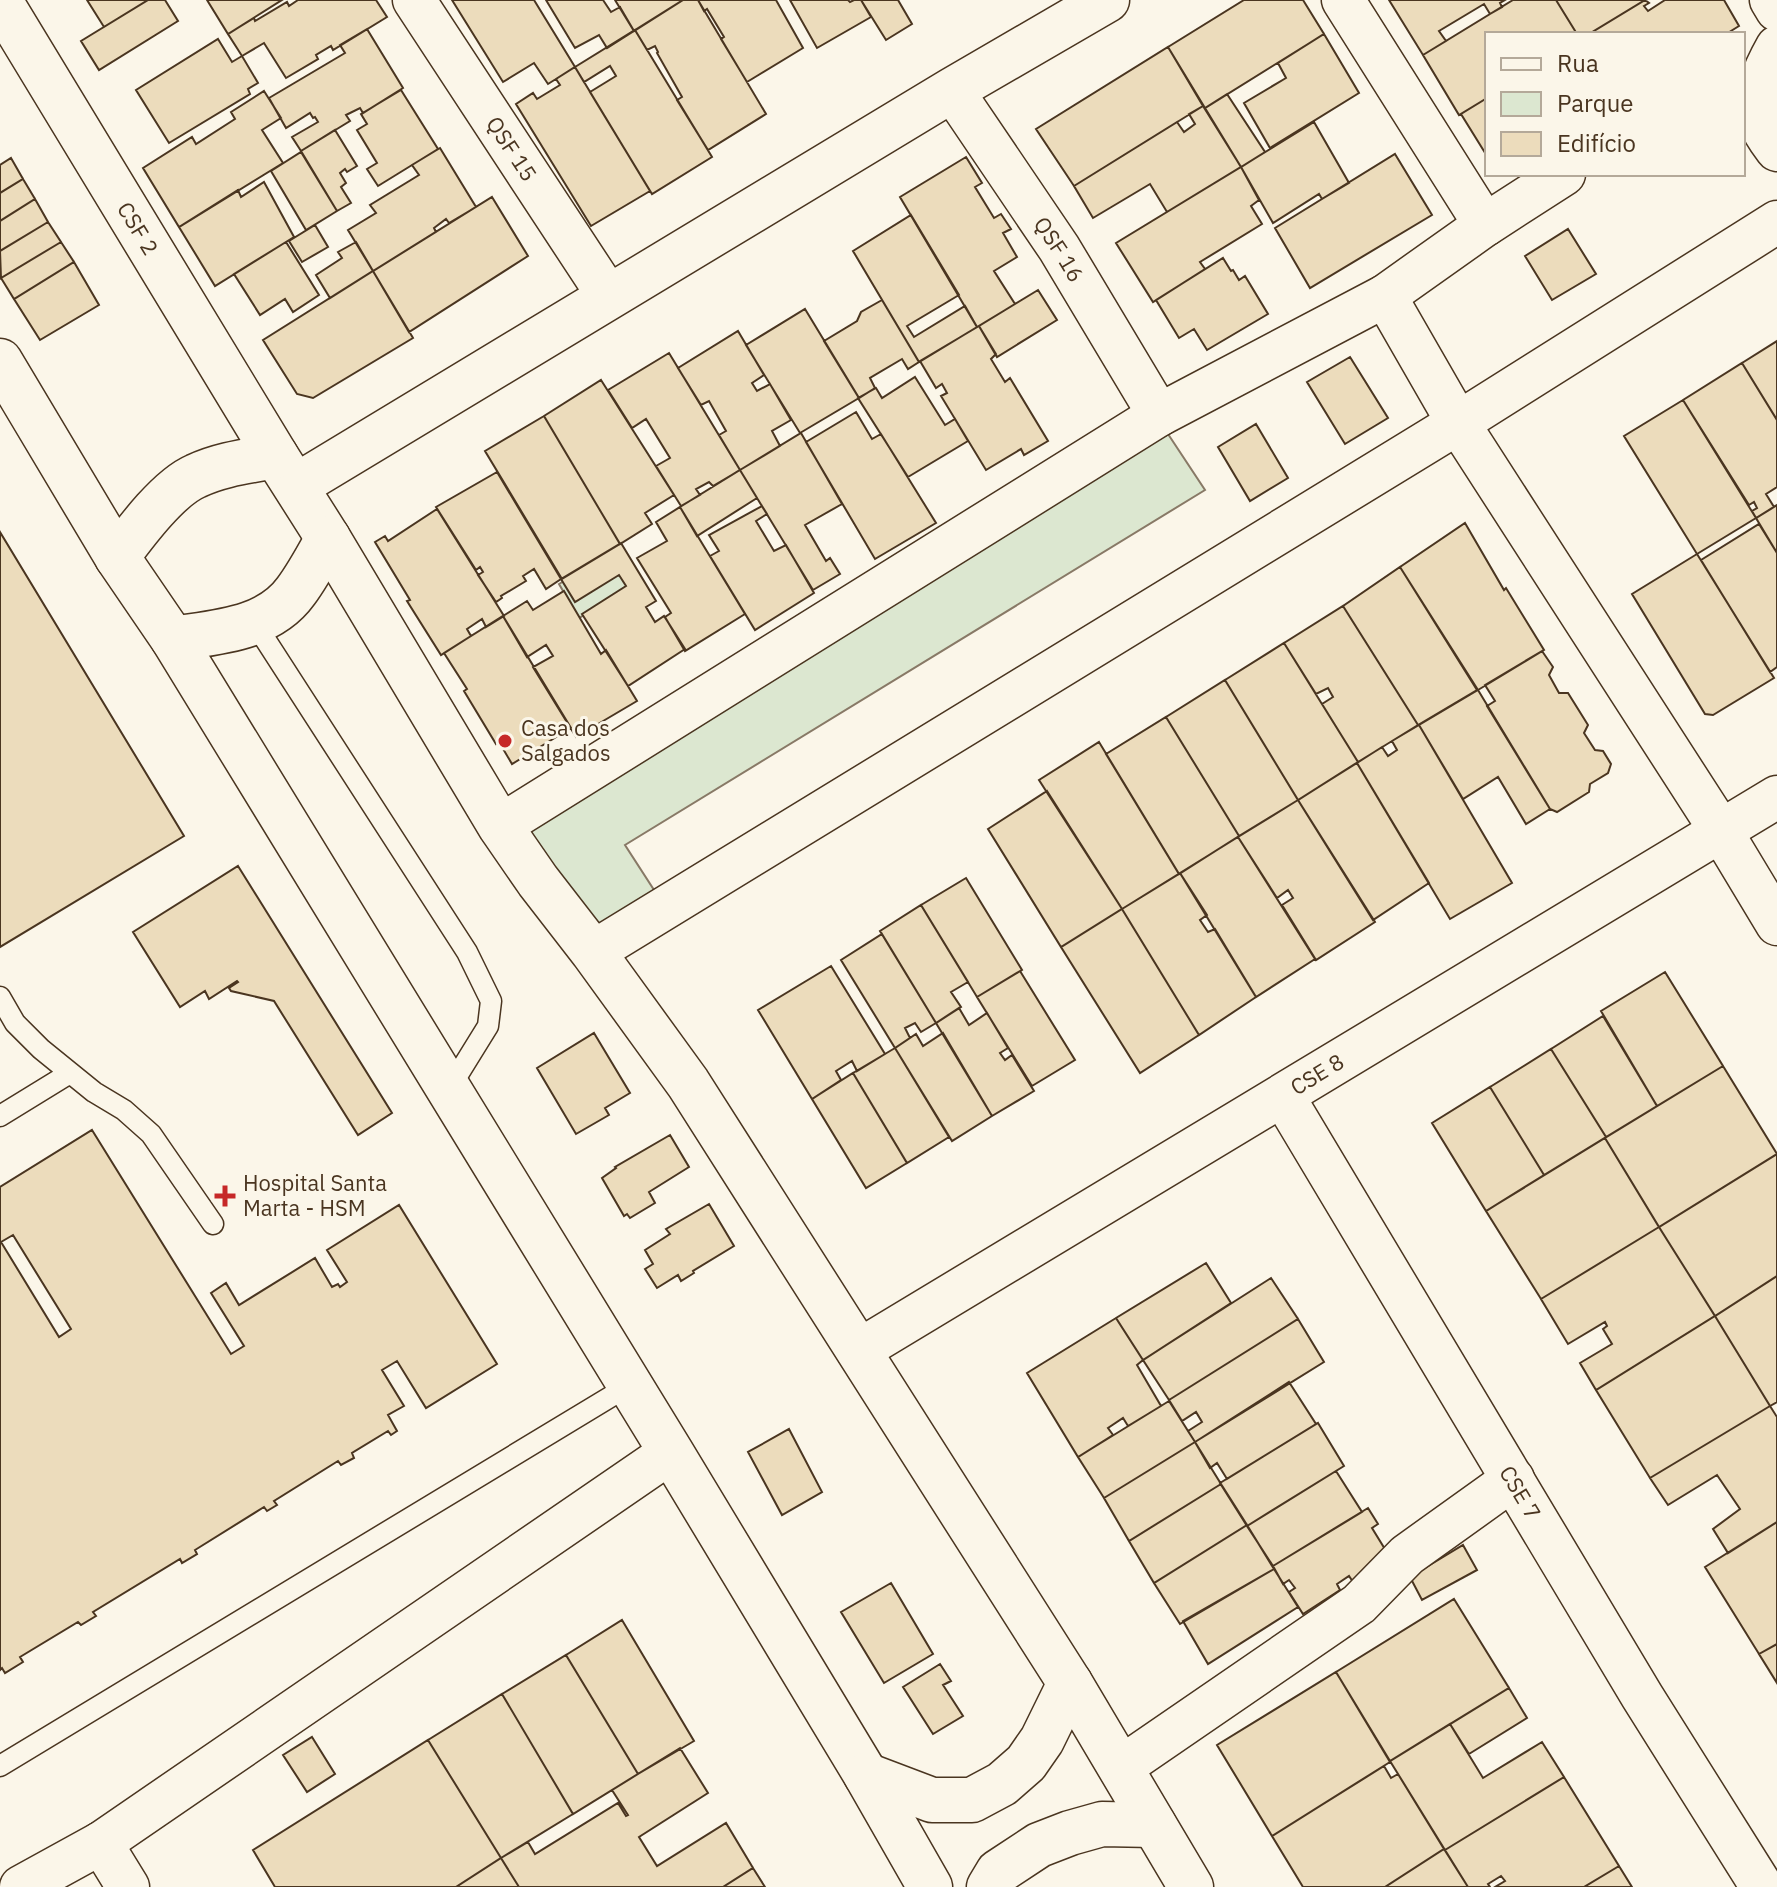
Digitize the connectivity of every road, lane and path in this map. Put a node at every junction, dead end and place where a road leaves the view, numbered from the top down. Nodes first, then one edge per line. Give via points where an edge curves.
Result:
1 (414, 0) edge
2 (1107, 0) edge
3 (1343, 0) edge
4 (1771, 0) edge
5 (0, 1) edge
6 (1777, 10) edge
7 (1777, 36) edge
8 (1777, 47) edge
9 (1745, 57) edge
10 (952, 90) junction
11 (1777, 150) edge
12 (1561, 176) edge
13 (1777, 222) edge
14 (1485, 225) junction
15 (1385, 296) junction
16 (609, 297) junction
17 (0, 361) edge
18 (1159, 415) junction
19 (1458, 423) junction
20 (286, 471) junction
21 (328, 538) junction
22 (117, 557) junction
23 (254, 622) junction
24 (173, 639) junction
25 (1777, 797) edge
26 (500, 826) junction
27 (1721, 831) junction
28 (1777, 924) edge
29 (593, 952) junction
30 (0, 997) edge
31 (70, 1073) junction
32 (449, 1089) junction
33 (1283, 1096) junction
34 (0, 1116) edge
35 (213, 1224) dead end
36 (858, 1351) junction
37 (630, 1385) junction
38 (671, 1452) junction
39 (1513, 1479) junction
40 (1070, 1683) junction
41 (0, 1766) edge
42 (1120, 1768) junction
43 (866, 1775) junction
44 (1154, 1825) junction
45 (101, 1843) junction
46 (21, 1887) edge
47 (128, 1887) edge
48 (930, 1887) edge
49 (989, 1887) edge
50 (1191, 1887) edge
51 (1762, 1887) edge

1 - 16 street, QSF 15
2 - 10 street
3 - 14 street
4 - 6 street
5 - 20 street, CSF 2
7 - 9 street
8 - 11 street via 1758,91 1760,122
10 - 16 street
10 - 18 street, QSF 16 via 1059,248
12 - 14 street
13 - 19 street
14 - 15 street
15 - 18 street
15 - 19 street
16 - 20 street
17 - 22 street
18 - 26 street
19 - 27 street
19 - 29 street
20 - 21 street
20 - 22 street via 229,464 193,476 141,525
21 - 23 street via 295,593 271,615
21 - 26 street
22 - 24 street
23 - 24 street
23 - 32 lane via 467,952 491,1001 488,1026
24 - 32 street
25 - 27 street, CSE 8
26 - 29 street
27 - 28 street
27 - 33 street, CSE 8
29 - 36 street via 688,1083
30 - 31 lane via 15,1023
31 - 34 lane
31 - 35 lane via 151,1134
32 - 37 street
33 - 36 street, CSE 8
33 - 39 street, CSE 7
36 - 40 street
37 - 38 street
37 - 41 lane
38 - 43 street
38 - 45 street
39 - 42 street via 1407,1555 1359,1604
39 - 51 street, CSE 7
40 - 42 street
40 - 43 street via 1026,1763 972,1800 932,1800
42 - 44 street
43 - 48 street
44 - 49 street via 1102,1824 1059,1837 998,1872
44 - 50 street
45 - 46 street
45 - 47 street

